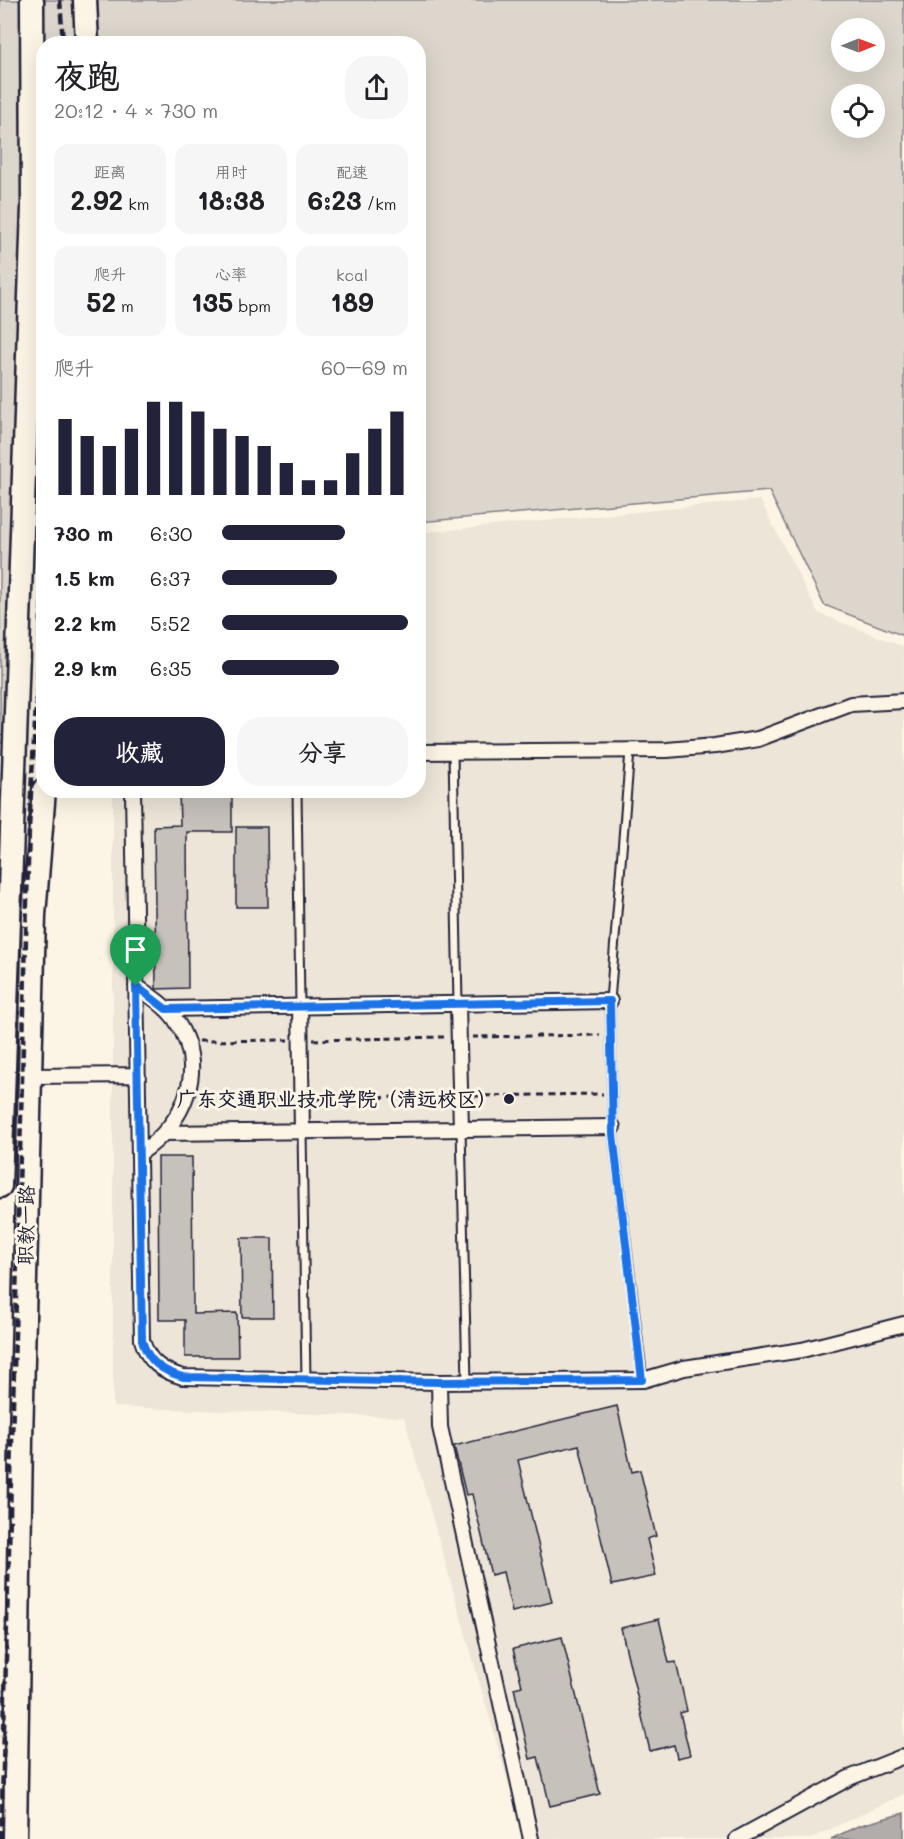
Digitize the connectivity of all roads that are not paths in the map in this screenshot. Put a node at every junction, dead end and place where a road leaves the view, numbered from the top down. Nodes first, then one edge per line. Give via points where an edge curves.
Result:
1 (32, 0) edge
2 (85, 0) edge
3 (87, 36) edge
4 (904, 700) edge
5 (630, 751) junction
6 (426, 752) edge
7 (453, 752) junction
8 (43, 798) edge
9 (133, 798) edge
10 (297, 798) edge
11 (136, 986) junction
12 (610, 1001) junction
13 (458, 1004) junction
14 (300, 1006) junction
15 (166, 1009) junction
16 (138, 1075) junction
17 (29, 1076) junction
18 (613, 1127) junction
19 (461, 1129) junction
20 (302, 1131) junction
21 (164, 1133) junction
22 (139, 1154) junction
23 (0, 1186) edge
24 (904, 1324) edge
25 (306, 1380) junction
26 (642, 1380) junction
27 (439, 1382) junction
28 (467, 1382) junction
29 (904, 1756) edge
30 (15, 1839) edge
31 (531, 1839) edge
32 (737, 1839) edge

1 - 23 main road, 职教一路 via 33,207
2 - 3 main road
4 - 5 street via 851,704 759,739
5 - 7 street
5 - 12 lane
6 - 7 street
7 - 13 lane
8 - 17 main road, 职教一路 via 34,915
9 - 11 street
10 - 14 lane
11 - 15 street
11 - 16 street
12 - 13 street
12 - 18 lane
13 - 14 street
13 - 19 street
14 - 15 street
14 - 20 street
15 - 21 street via 185,1042 190,1070 185,1101
16 - 17 street
16 - 22 street
17 - 30 main road, 职教一路
18 - 19 street
18 - 26 lane
19 - 20 street
19 - 28 lane
20 - 21 street
20 - 25 lane
21 - 22 street
22 - 25 street via 142,1340 146,1354 168,1373 183,1377
24 - 26 street via 802,1350 684,1368
25 - 27 street
26 - 28 street
27 - 28 street
27 - 31 street via 440,1426
29 - 32 street via 849,1778

